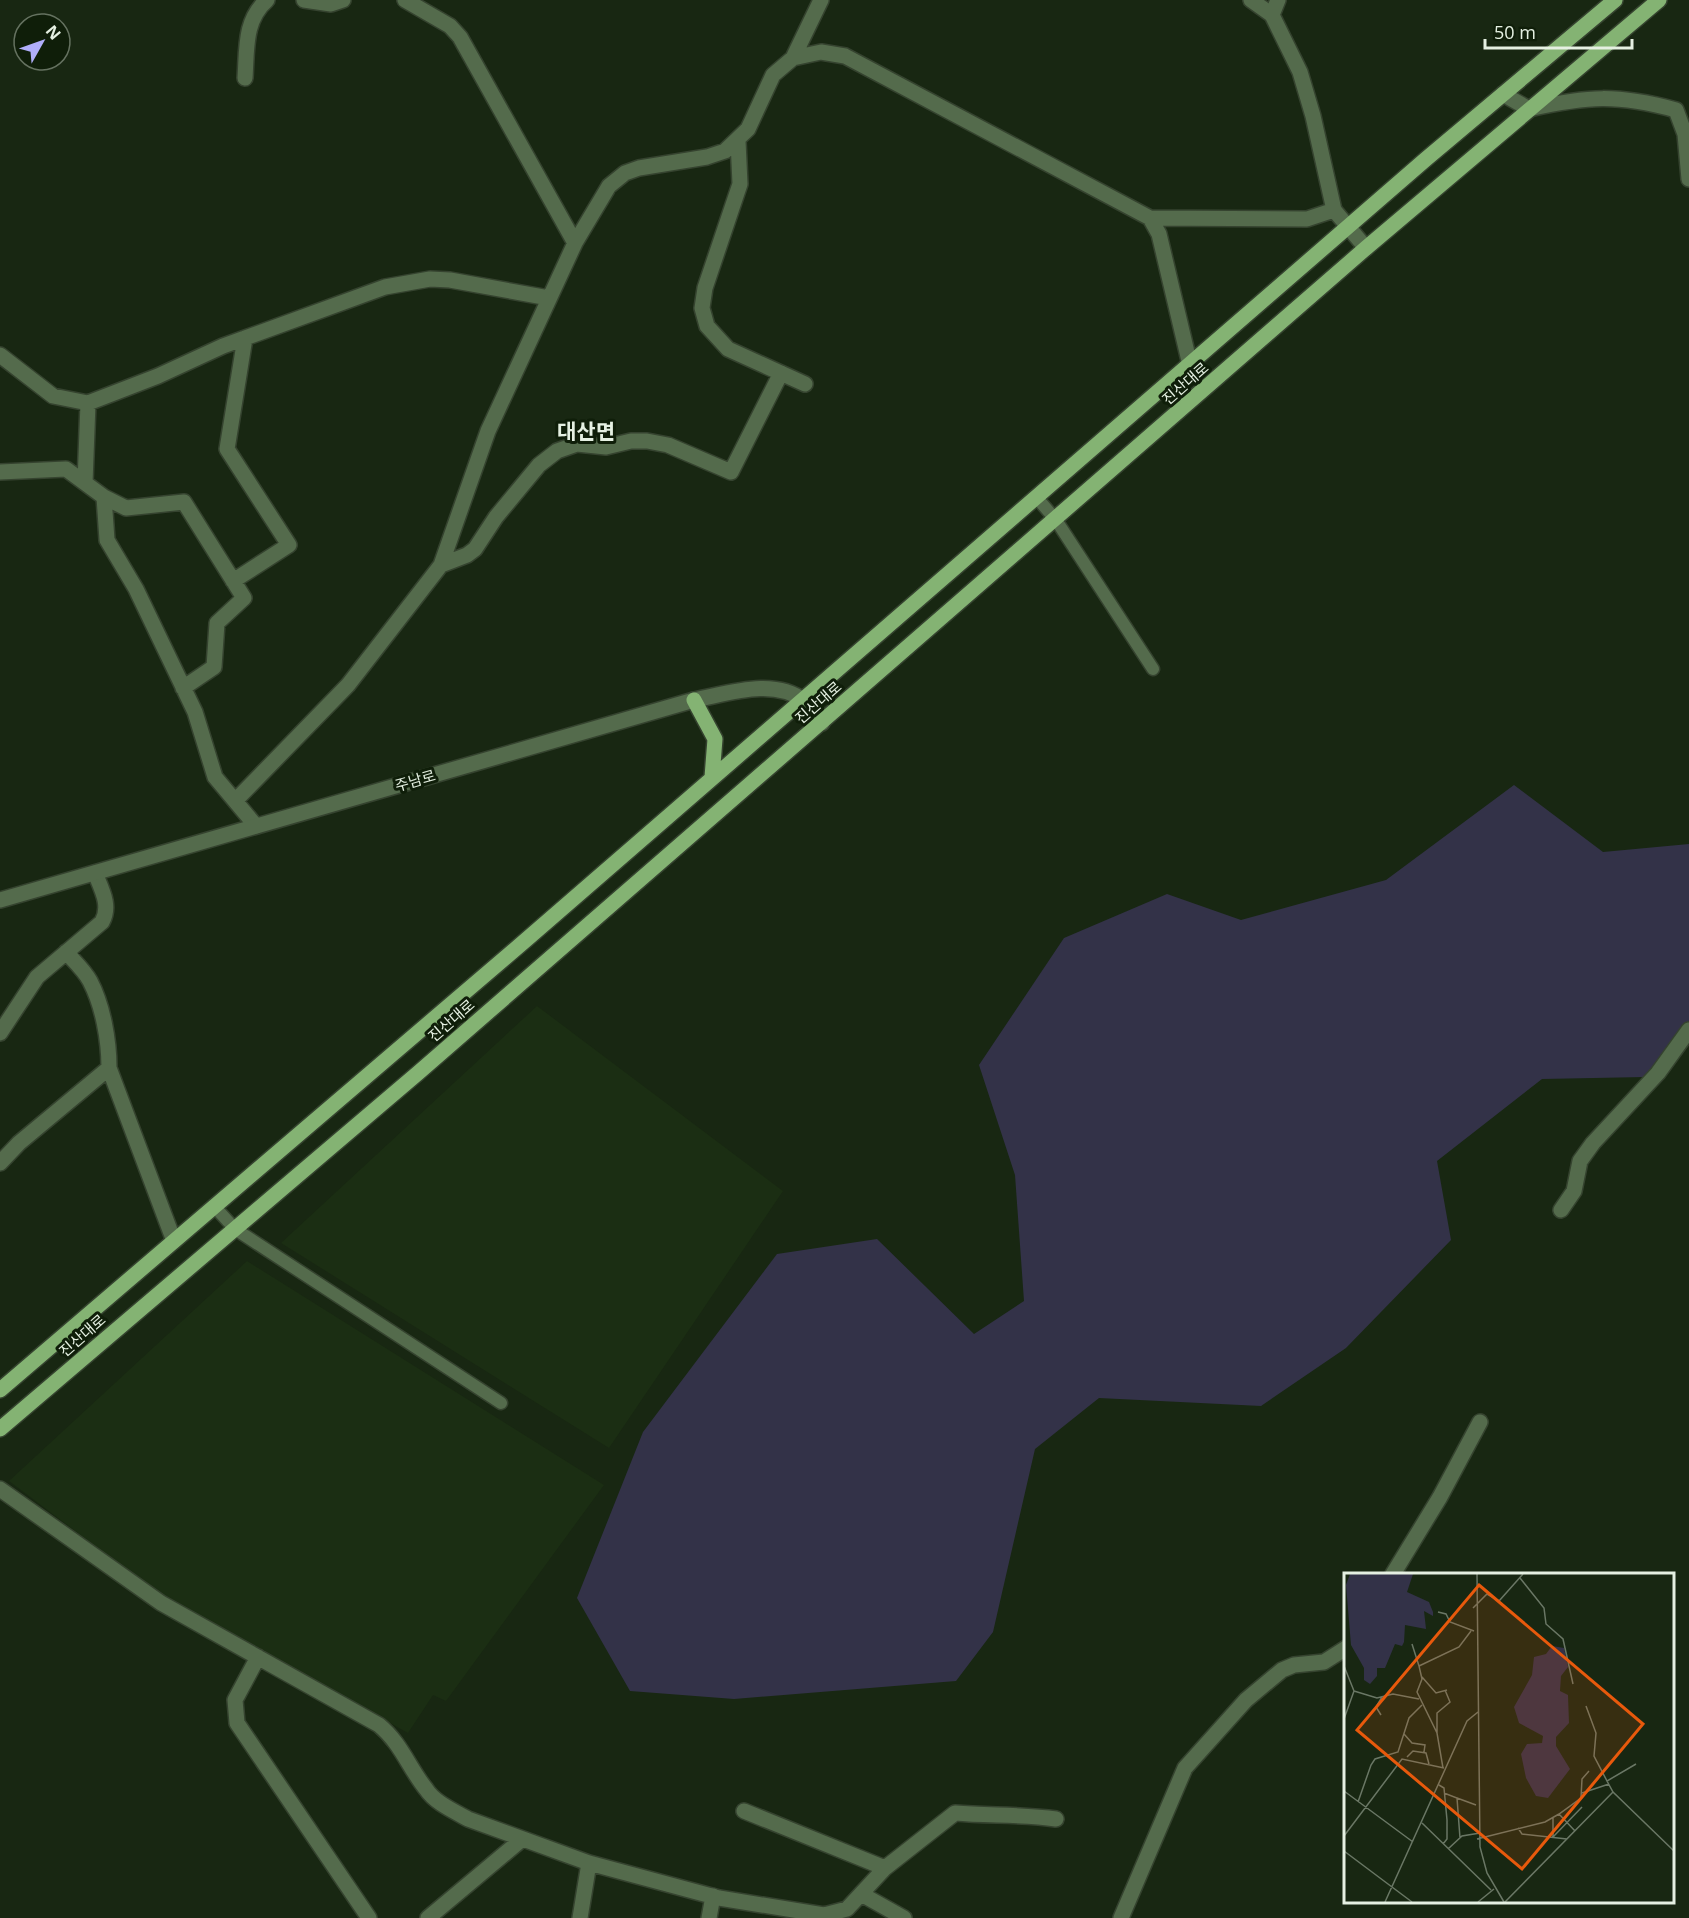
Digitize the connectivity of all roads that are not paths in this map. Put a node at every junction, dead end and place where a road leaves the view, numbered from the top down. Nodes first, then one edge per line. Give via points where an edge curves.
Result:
1 (267, 0) edge
2 (304, 0) edge
3 (343, 0) edge
4 (405, 0) edge
5 (820, 0) edge
6 (1251, 0) edge
7 (1278, 0) edge
8 (1615, 0) edge
9 (1659, 0) edge
10 (1272, 15) junction
11 (793, 58) junction
12 (245, 78) dead end
13 (1503, 94) junction
14 (1529, 110) junction
15 (738, 141) junction
16 (1689, 179) edge
17 (1334, 210) junction
18 (1150, 218) junction
19 (1349, 227) junction
20 (575, 243) junction
21 (1366, 248) junction
22 (549, 298) junction
23 (245, 338) junction
24 (0, 355) edge
25 (1190, 365) junction
26 (781, 373) junction
27 (805, 384) dead end
28 (88, 403) junction
29 (0, 472) edge
30 (85, 483) junction
31 (104, 497) junction
32 (1037, 498) junction
33 (1056, 520) junction
34 (441, 565) junction
35 (233, 581) junction
36 (1153, 669) dead end
37 (183, 688) junction
38 (694, 700) junction
39 (804, 700) junction
40 (822, 723) junction
41 (712, 777) junction
42 (235, 801) junction
43 (256, 826) junction
44 (95, 873) junction
45 (0, 900) edge
46 (66, 952) junction
47 (1689, 1030) edge
48 (0, 1033) edge
49 (108, 1068) junction
50 (0, 1163) edge
51 (214, 1206) junction
52 (1562, 1210) dead end
53 (235, 1229) junction
54 (174, 1241) junction
55 (0, 1390) edge
56 (501, 1403) dead end
57 (1480, 1422) dead end
58 (0, 1428) edge
59 (0, 1489) edge
60 (1395, 1573) edge
61 (1344, 1649) edge
62 (258, 1657) junction
63 (744, 1811) dead end
64 (1056, 1819) dead end
65 (520, 1840) junction
66 (589, 1863) junction
67 (885, 1868) junction
68 (862, 1895) junction
69 (713, 1896) junction
70 (369, 1918) edge
71 (428, 1918) edge
72 (580, 1918) edge
73 (709, 1918) edge
74 (904, 1918) edge
75 (1121, 1918) edge

1 - 12 street via 249,24
2 - 3 street via 331,4
4 - 20 street via 450,26 460,37
5 - 11 street
6 - 10 street
7 - 10 street
8 - 13 main road, 진산대로
9 - 14 main road, 진산대로
10 - 17 street via 1300,72
11 - 15 street via 773,75
11 - 18 street via 821,52 845,56
13 - 14 street
13 - 19 main road, 진산대로
14 - 16 street via 1581,98 1599,98 1651,102 1676,110 1685,134
14 - 21 main road, 진산대로
15 - 20 street via 707,157 625,172 609,186
15 - 26 street via 740,184 702,308 707,326 728,349
17 - 18 street via 1307,219
17 - 19 street
18 - 25 street via 1159,234
19 - 21 street
19 - 25 main road, 진산대로
20 - 22 street
21 - 33 main road, 진산대로
22 - 23 street via 430,279 385,287
22 - 34 street via 488,431
23 - 28 street
23 - 35 street via 227,449 289,545
24 - 28 street via 53,396
25 - 32 main road, 진산대로
26 - 27 street
26 - 34 street via 731,472 647,441 606,447 577,444 557,451 539,465 496,517 476,549
28 - 30 street
29 - 30 street via 66,469
30 - 31 street
31 - 35 street via 126,508 184,502
31 - 37 street via 107,540 136,589
32 - 33 lane
32 - 39 main road, 진산대로
33 - 36 lane
33 - 40 main road, 진산대로
34 - 42 street via 348,685
35 - 37 street via 244,598 217,623 214,667
37 - 42 street via 195,712 215,777
38 - 39 street, 주남로 via 766,688
38 - 41 main road via 716,739
38 - 43 street, 주남로
39 - 40 street
39 - 41 main road, 진산대로
40 - 53 main road, 진산대로
41 - 51 main road, 진산대로
42 - 43 street
43 - 44 street, 주남로
44 - 45 street, 주남로
44 - 46 street via 106,901 106,914 102,922
46 - 48 street via 37,977
46 - 49 street via 89,980 99,1006 109,1047
47 - 52 street via 1658,1073 1580,1161 1574,1191
49 - 50 street
49 - 54 street
51 - 53 lane
51 - 54 main road, 진산대로
53 - 56 lane
53 - 58 main road, 진산대로
54 - 55 main road, 진산대로
57 - 60 street
59 - 62 street via 161,1603
61 - 75 street via 1324,1662 1282,1670 1246,1700 1185,1768
62 - 65 street via 386,1731 426,1791 443,1804
62 - 70 street via 235,1700 237,1723
63 - 67 street
64 - 67 street via 955,1813
65 - 66 street
65 - 71 street
66 - 69 street
66 - 72 street
67 - 68 street
68 - 69 street via 847,1909 824,1915
68 - 74 street
69 - 73 street

